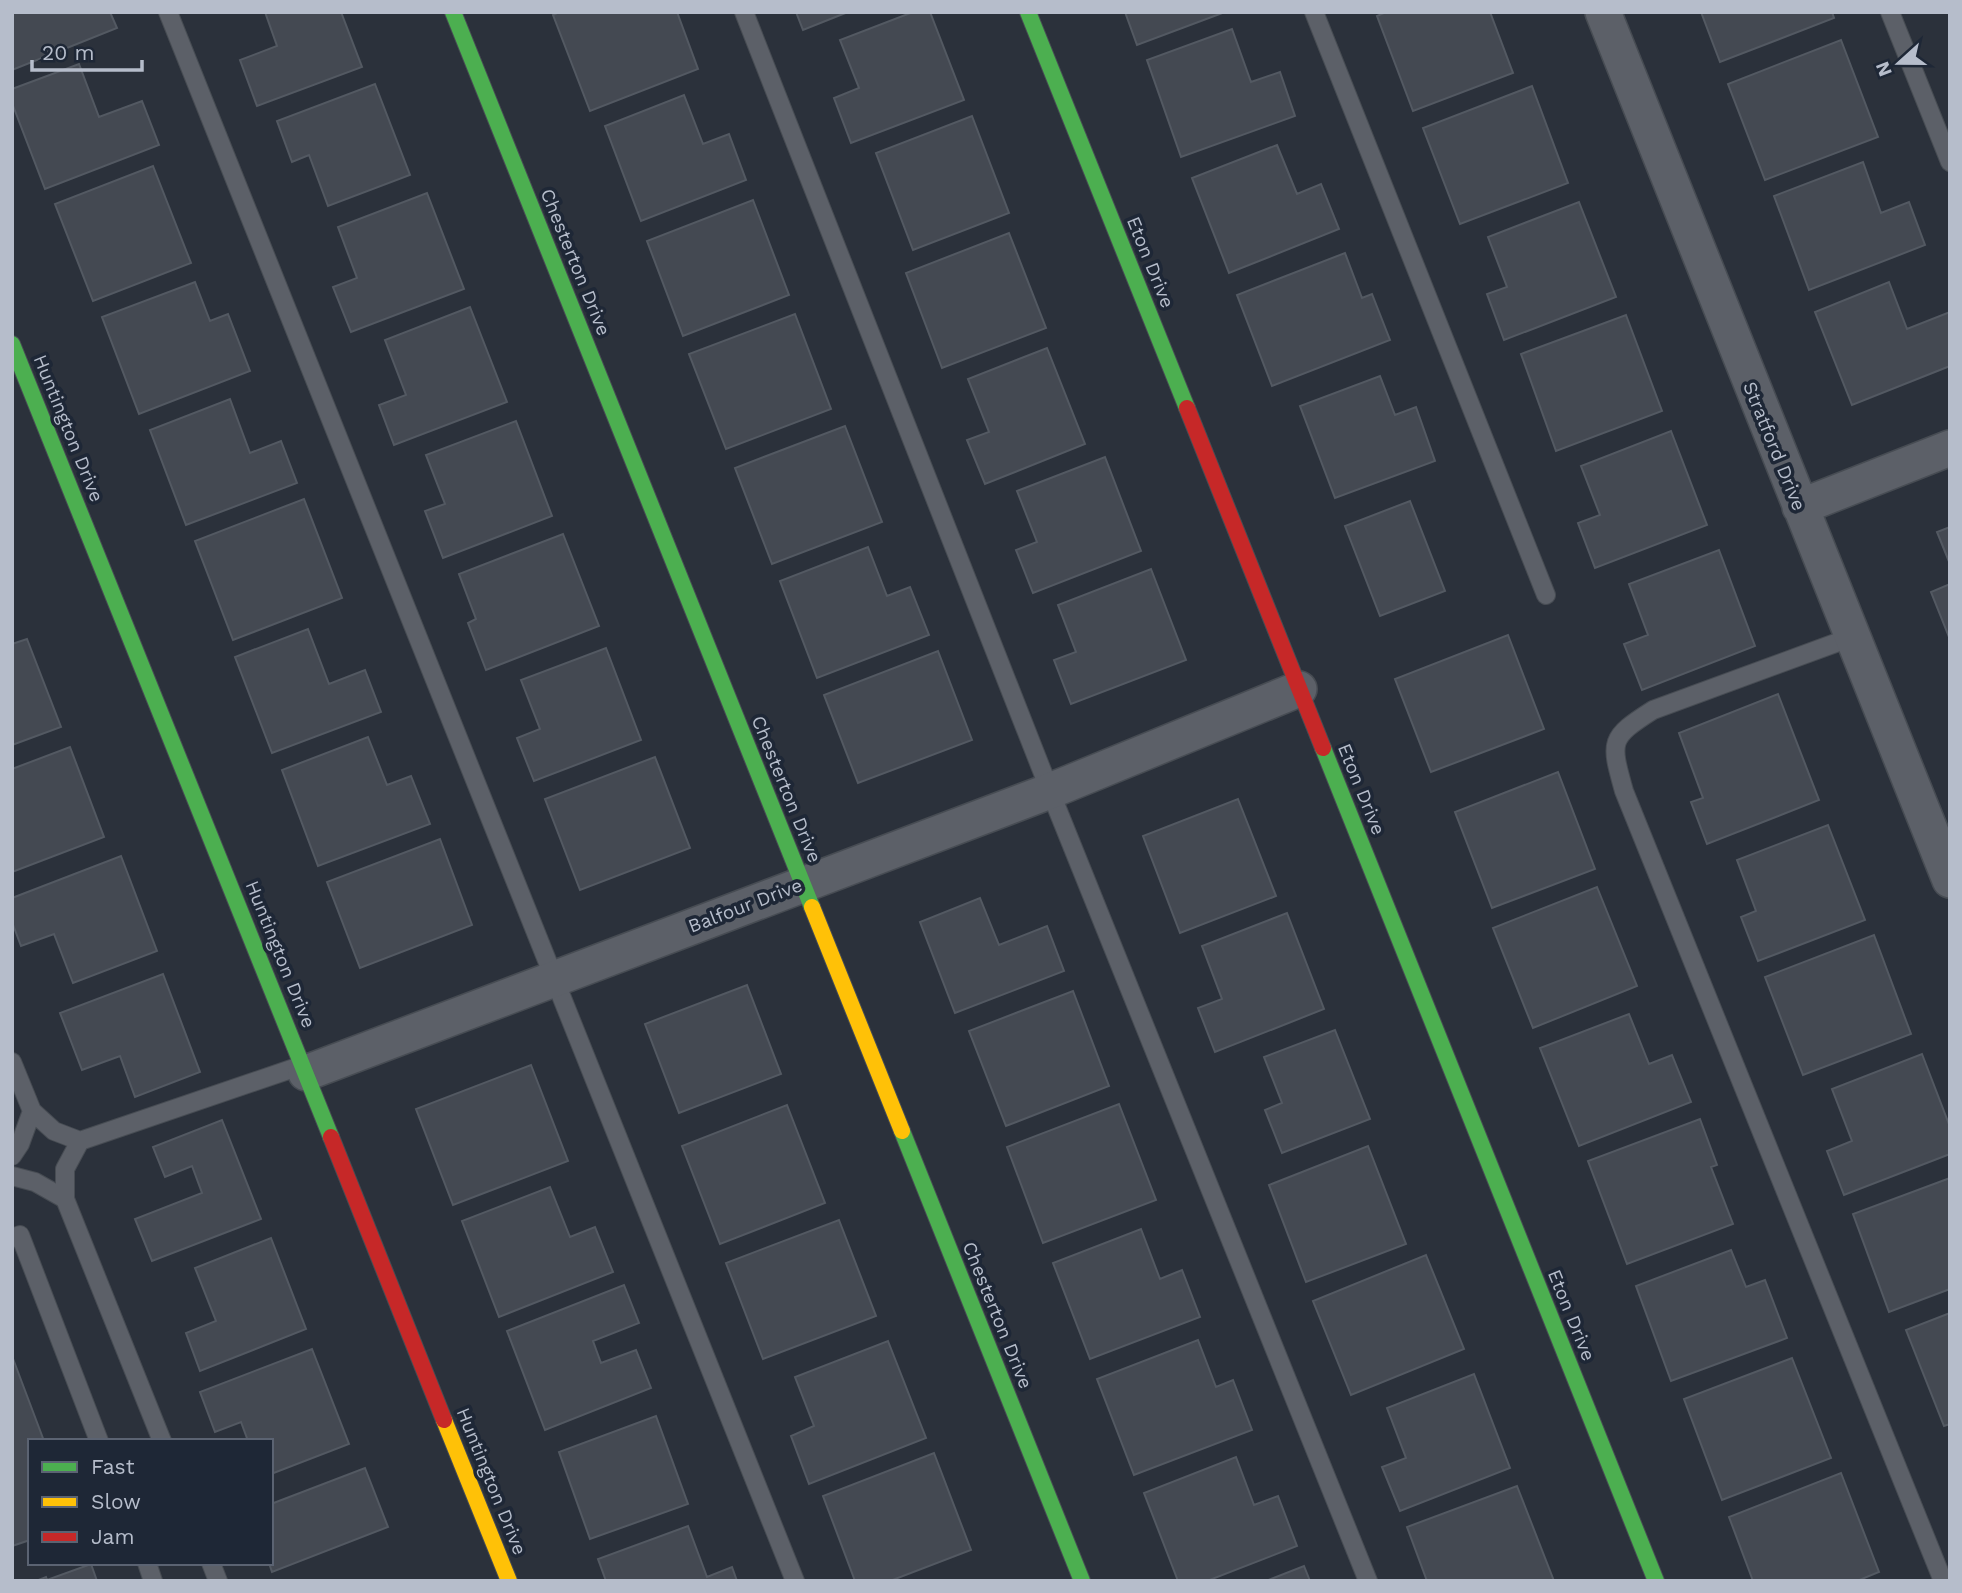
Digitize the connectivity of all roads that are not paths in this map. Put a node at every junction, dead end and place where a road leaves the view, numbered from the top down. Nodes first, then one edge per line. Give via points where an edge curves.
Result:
1 (168, 12) edge
2 (453, 12) edge
3 (744, 12) edge
4 (1028, 12) edge
5 (1314, 12) edge
6 (1603, 12) edge
7 (1890, 12) edge
8 (1950, 162) edge
9 (12, 344) edge
10 (1950, 448) edge
11 (1800, 507) junction
12 (1546, 595) dead end
13 (1852, 637) junction
14 (1299, 689) junction
15 (1050, 791) junction
16 (1950, 880) edge
17 (803, 883) junction
18 (553, 978) junction
19 (12, 1062) edge
20 (305, 1069) junction
21 (32, 1111) junction
22 (80, 1141) junction
23 (12, 1156) edge
24 (12, 1176) edge
25 (65, 1199) junction
26 (12, 1238) edge
27 (98, 1439) edge
28 (161, 1439) edge
29 (509, 1581) edge
30 (795, 1581) edge
31 (1082, 1581) edge
32 (1368, 1581) edge
33 (1656, 1581) edge
34 (1943, 1581) edge

1 - 18 lane
2 - 17 street, Chesterton Drive
3 - 15 lane
4 - 14 street, Eton Drive
5 - 12 lane
6 - 11 street, Stratford Drive
7 - 8 lane
9 - 20 street, Huntington Drive
10 - 11 street
11 - 13 street, Stratford Drive
13 - 16 street, Stratford Drive
13 - 34 lane via 1653,710 1624,729 1617,740 1615,760
14 - 15 street, Balfour Drive
14 - 33 street, Eton Drive
15 - 17 street, Balfour Drive
15 - 32 lane
17 - 18 street, Balfour Drive
17 - 31 street, Chesterton Drive
18 - 20 street, Balfour Drive
18 - 30 lane
19 - 21 lane
20 - 22 lane
20 - 29 street, Huntington Drive
21 - 22 lane via 54,1131
21 - 23 lane
22 - 25 lane via 65,1169
24 - 25 lane via 35,1182
25 - 28 lane
26 - 27 lane via 20,1235

